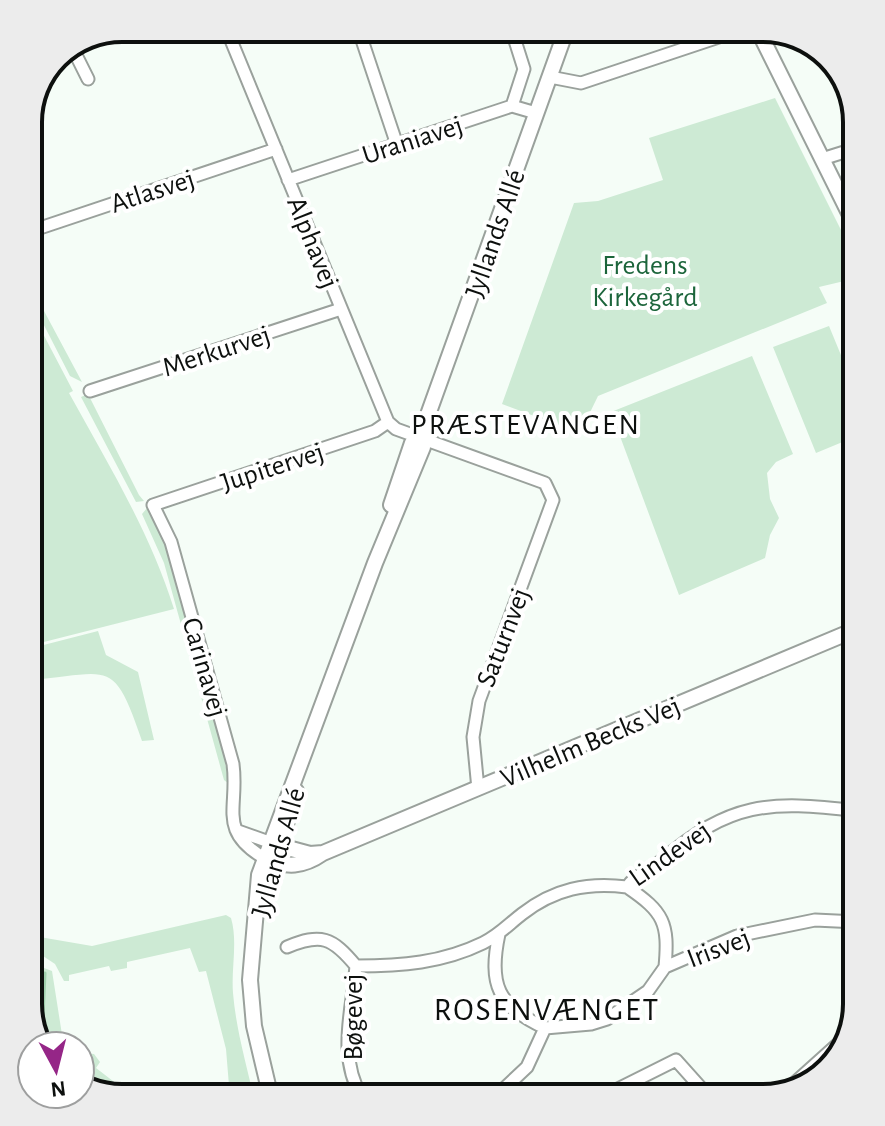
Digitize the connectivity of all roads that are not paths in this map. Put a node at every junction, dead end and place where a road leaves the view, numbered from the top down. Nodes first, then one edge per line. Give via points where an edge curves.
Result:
1 (232, 42) edge
2 (363, 42) edge
3 (515, 42) edge
4 (562, 42) edge
5 (704, 42) edge
6 (764, 42) edge
7 (77, 56) edge
8 (550, 77) junction
9 (88, 79) dead end
10 (512, 106) junction
11 (536, 113) junction
12 (397, 145) junction
13 (276, 149) junction
14 (843, 152) edge
15 (822, 159) junction
16 (288, 180) junction
17 (843, 201) edge
18 (42, 227) edge
19 (341, 309) junction
20 (90, 391) dead end
21 (388, 422) junction
22 (420, 437) junction
23 (153, 505) joint
24 (843, 635) edge
25 (478, 789) junction
26 (843, 810) edge
27 (238, 831) junction
28 (274, 844) junction
29 (323, 853) junction
30 (269, 860) junction
31 (627, 887) junction
32 (843, 921) edge
33 (499, 934) junction
34 (287, 947) dead end
35 (356, 966) junction
36 (665, 967) junction
37 (545, 1028) junction
38 (268, 1084) edge
39 (357, 1084) edge
40 (509, 1084) edge
41 (628, 1084) edge
42 (697, 1084) edge

1 - 13 street, Alphavej
2 - 12 street
3 - 10 street via 524,69
4 - 8 street, Jyllands Allé
5 - 8 street via 581,83
6 - 15 street
7 - 9 street
8 - 11 street, Jyllands Allé
10 - 11 street
10 - 12 street, Uraniavej
11 - 22 street, Jyllands Allé
12 - 16 street, Uraniavej
13 - 16 street, Alphavej
13 - 18 street, Atlasvej
14 - 15 street
15 - 17 street
16 - 19 street, Alphavej
19 - 20 street, Merkurvej
19 - 21 street, Alphavej
21 - 22 street
21 - 23 street, Jupitervej via 375,431
22 - 25 street, Saturnvej via 545,483 553,500 479,701 473,737
22 - 28 street, Jyllands Allé via 423,447 375,563
23 - 27 street, Carinavej via 171,542 233,764 230,819
24 - 25 street, Vilhelm Becks Vej
25 - 29 street, Vilhelm Becks Vej
26 - 31 street, Lindevej via 795,806 737,812 708,824
27 - 28 street
27 - 30 street via 248,849
28 - 29 street
28 - 30 street, Jyllands Allé
29 - 30 street, Vilhelm Becks Vej via 294,867
30 - 38 street, Jyllands Allé via 252,940 251,1002
31 - 33 street, Lindevej via 594,885 558,892
31 - 36 street via 662,918
32 - 36 street, Irisvej via 815,920 737,936
33 - 35 street, Lindevej via 429,962
33 - 37 street via 497,988 512,1009
34 - 35 street, Bøgevej via 323,938
35 - 39 street, Bøgevej via 346,1035
36 - 37 street, Irisvej via 641,998 607,1019
37 - 40 street via 527,1067
41 - 42 street via 676,1060

